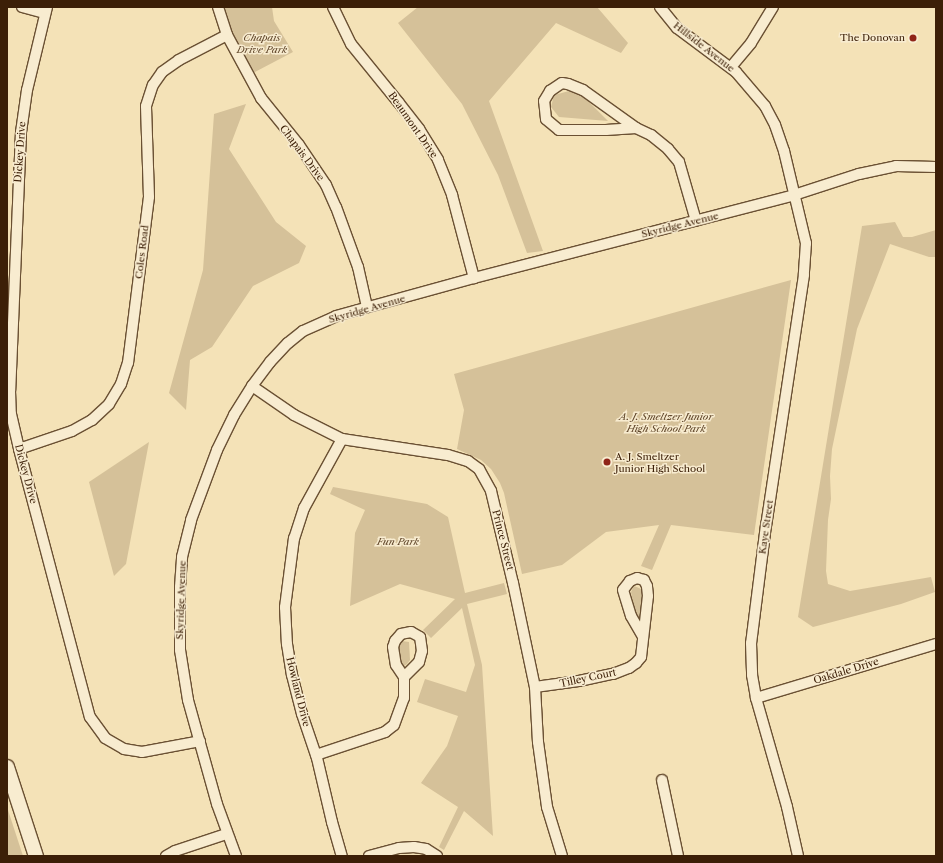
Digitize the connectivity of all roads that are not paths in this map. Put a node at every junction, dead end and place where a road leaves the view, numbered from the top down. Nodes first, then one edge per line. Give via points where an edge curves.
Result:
1 (22, 7) edge
2 (218, 7) edge
3 (333, 7) edge
4 (660, 7) edge
5 (773, 7) edge
6 (46, 10) edge
7 (227, 35) junction
8 (731, 67) junction
9 (636, 128) junction
10 (936, 167) edge
11 (794, 195) junction
12 (696, 222) junction
13 (474, 278) junction
14 (367, 307) junction
15 (252, 386) junction
16 (342, 439) junction
17 (19, 449) junction
18 (643, 638) junction
19 (936, 644) edge
20 (404, 677) dead end
21 (535, 687) junction
22 (756, 698) junction
23 (200, 741) junction
24 (316, 755) junction
25 (7, 767) edge
26 (662, 780) dead end
27 (226, 834) junction
28 (36, 856) edge
29 (166, 856) edge
30 (236, 856) edge
31 (342, 856) edge
32 (369, 856) edge
33 (437, 856) edge
34 (562, 856) edge
35 (678, 856) edge
36 (798, 856) edge

1 - 6 street
2 - 7 street, Chapais Drive
3 - 13 street, Beaumont Drive via 351,44 403,108 438,160 452,195
4 - 8 street, Hillside Avenue via 677,28
5 - 8 street via 751,43
6 - 17 street, Dickey Drive via 27,90 21,132 10,391 11,414
7 - 14 street, Chapais Drive via 261,98 299,145 326,185 358,267
7 - 17 street, Coles Road via 162,72 153,85 146,106 149,197 128,362 121,384 109,404 92,420 72,431
8 - 11 street, Hillside Avenue via 754,90 775,125
9 - 9 street via 559,130 546,119 544,101 550,91 562,83 568,84 582,90
9 - 12 street via 668,149 679,162
10 - 11 street, Skyridge Avenue via 896,166 859,174
11 - 12 street, Skyridge Avenue
11 - 22 street, Kaye Street via 806,243 806,254 754,612 751,643
12 - 13 street, Skyridge Avenue
13 - 14 street, Skyridge Avenue
14 - 15 street, Skyridge Avenue via 336,316 303,331 270,362
15 - 16 street, Prince Street via 294,415
15 - 23 street, Skyridge Avenue via 217,450 191,520 182,557 180,650 188,700
16 - 21 street, Prince Street via 448,455 468,461 479,469 491,492
16 - 24 street, Howland Drive via 302,514 294,538 284,607 292,675
17 - 23 street, Dickey Drive via 90,717 105,738 124,750 142,752
18 - 18 street, Tilley Court via 631,616 623,590 630,581 637,578 644,580 647,586
18 - 21 street, Tilley Court via 641,657 629,668 579,681
19 - 22 street, Oakdale Drive
20 - 24 street via 404,698 390,730
21 - 34 street, Prince Street via 538,742 547,807
22 - 36 street, Kaye Street
23 - 27 street, Skyridge Avenue
24 - 31 street, Howland Drive
25 - 28 main road
26 - 35 street
27 - 29 street
27 - 30 street, Skyridge Avenue
32 - 33 street via 414,846 426,849

